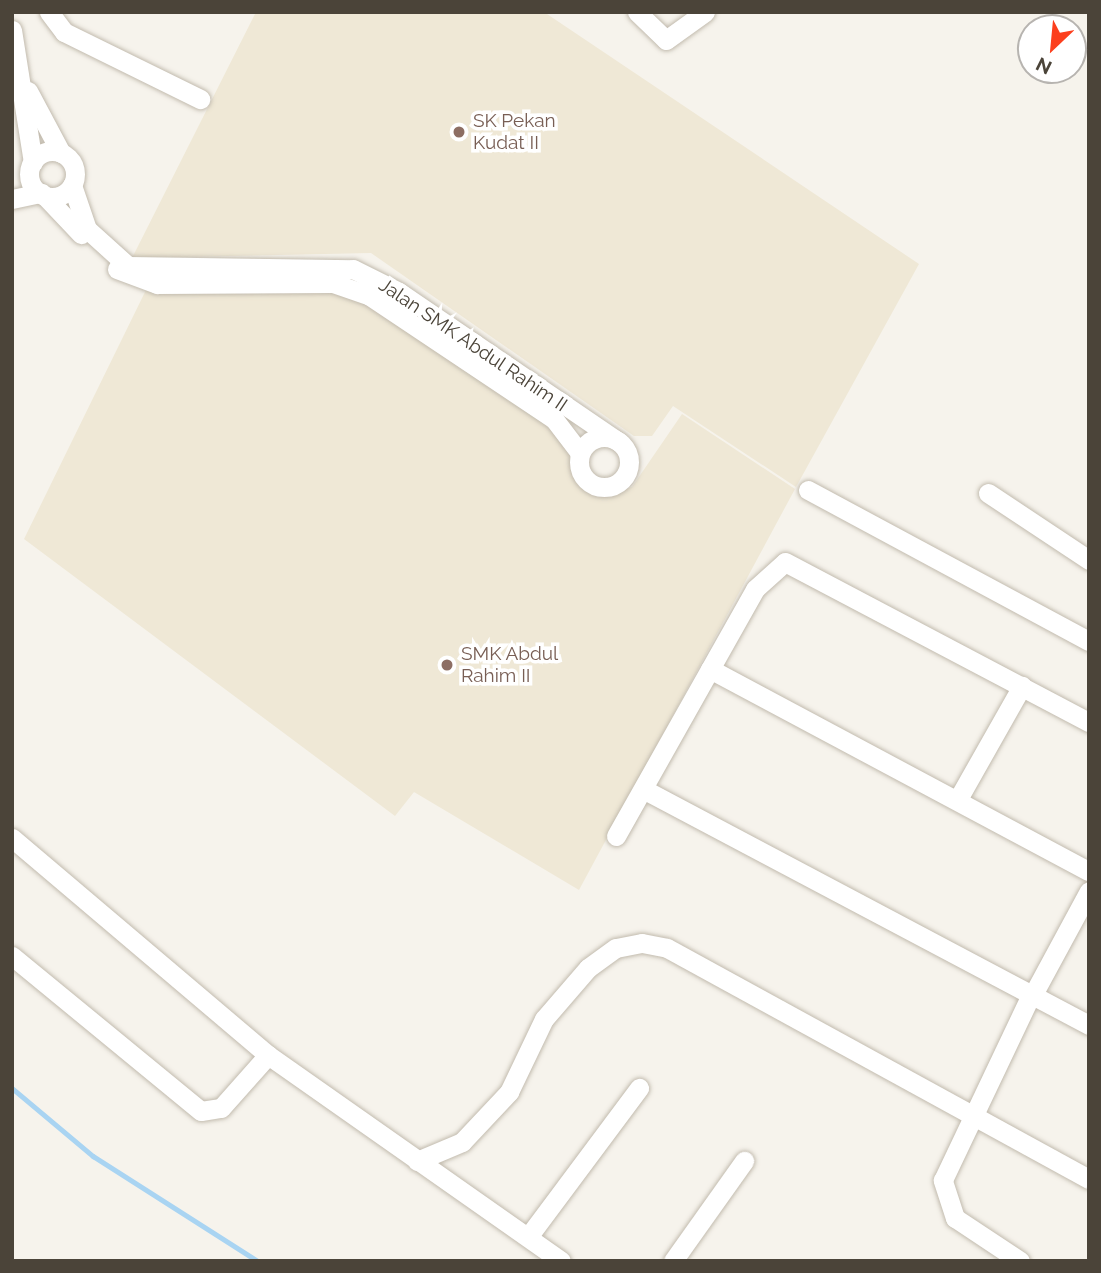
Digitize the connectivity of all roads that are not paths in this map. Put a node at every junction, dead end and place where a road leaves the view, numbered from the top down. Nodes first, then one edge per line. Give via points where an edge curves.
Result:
1 (13, 12) edge
2 (49, 12) edge
3 (637, 12) edge
4 (705, 12) edge
5 (12, 28) edge
6 (22, 81) junction
7 (200, 99) dead end
8 (61, 153) junction
9 (37, 182) junction
10 (72, 185) junction
11 (12, 188) edge
12 (12, 199) edge
13 (620, 443) junction
14 (580, 453) junction
15 (808, 490) dead end
16 (988, 493) dead end
17 (1089, 560) edge
18 (1089, 641) edge
19 (710, 669) junction
20 (1022, 686) junction
21 (1089, 722) edge
22 (643, 789) junction
23 (958, 799) junction
24 (616, 836) dead end
25 (12, 838) edge
26 (1089, 872) edge
27 (1089, 891) edge
28 (12, 956) edge
29 (1032, 995) junction
30 (1089, 1025) edge
31 (268, 1055) junction
32 (639, 1088) dead end
33 (971, 1114) junction
34 (417, 1161) junction
35 (744, 1161) dead end
36 (1089, 1178) edge
37 (528, 1237) junction
38 (561, 1261) edge
39 (673, 1261) edge
40 (1020, 1261) edge

1 - 5 street
2 - 7 street via 64,32
3 - 4 street via 666,40
5 - 6 street
6 - 8 street
6 - 9 street
8 - 9 street via 45,152
8 - 10 street via 75,170
9 - 10 street via 59,195
9 - 11 street
9 - 12 street
9 - 14 street, Jalan SMK Abdul Rahim II via 108,263 143,283 333,283 370,296 554,419
10 - 13 street, Jalan SMK Abdul Rahim II via 87,229 128,266 353,269 399,292
13 - 14 street via 596,438
13 - 14 street via 628,468 611,486 586,480
15 - 18 street
16 - 17 street
19 - 20 street via 765,573 785,562
19 - 22 street
19 - 23 street
20 - 21 street
20 - 23 street
22 - 24 street
22 - 29 street
23 - 26 street
25 - 31 street
27 - 29 street
28 - 31 street via 201,1111 221,1108
29 - 30 street
29 - 33 street
31 - 34 street
32 - 37 street
33 - 34 street via 667,948 642,943 616,948 587,968 544,1020 509,1092 462,1142
33 - 36 street
33 - 40 street via 945,1168 944,1193 963,1226
34 - 37 street
35 - 39 street
37 - 38 street

